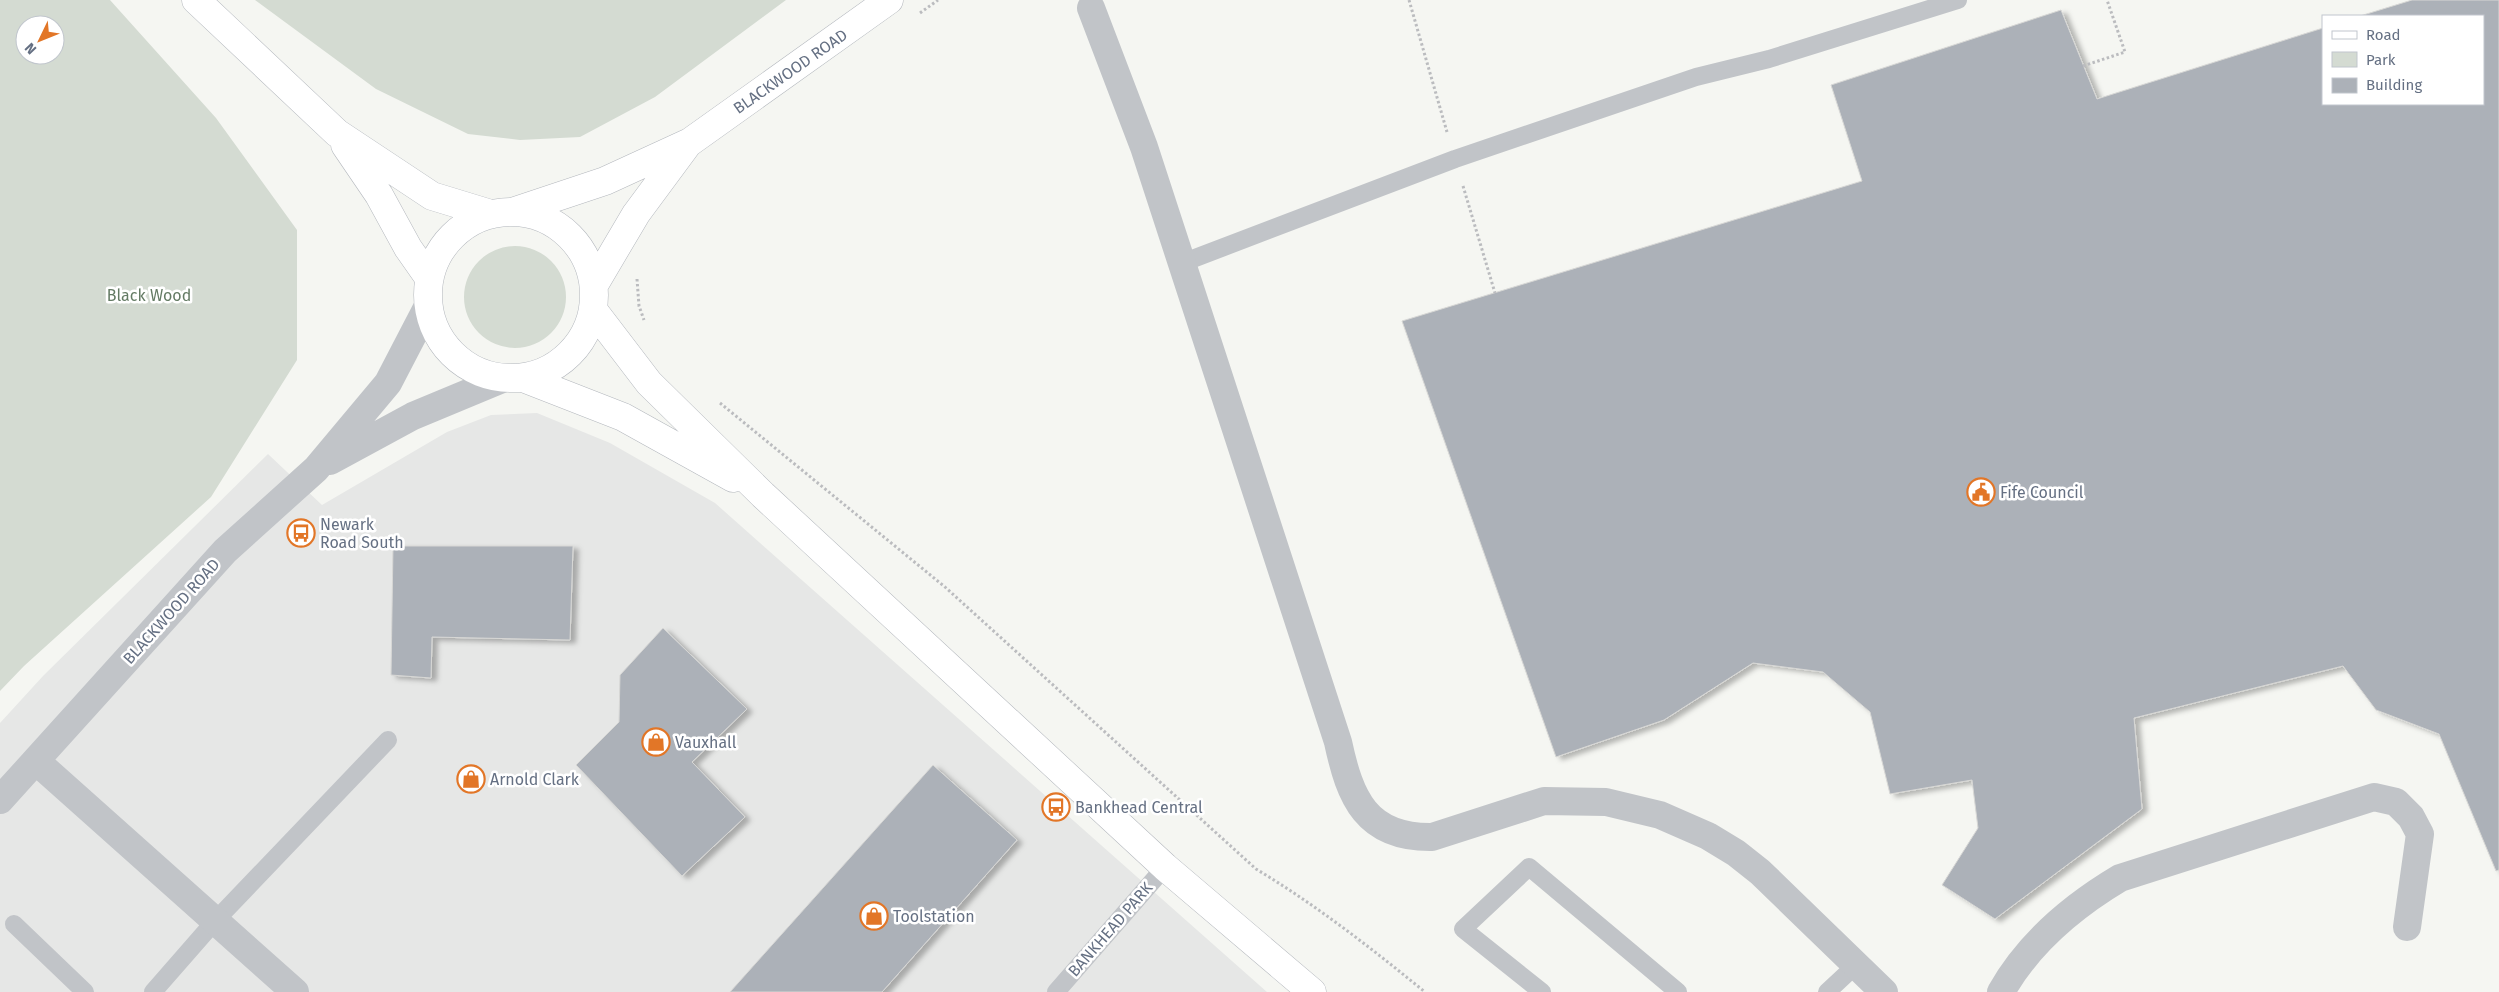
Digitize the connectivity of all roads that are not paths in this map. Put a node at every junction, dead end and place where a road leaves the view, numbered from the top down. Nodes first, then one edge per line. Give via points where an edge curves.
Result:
1 (196, 0) edge
2 (889, 0) edge
3 (1958, 0) edge
4 (1090, 4) edge
5 (337, 133) junction
6 (690, 142) junction
7 (503, 213) junction
8 (1182, 263) junction
9 (429, 278) junction
10 (594, 298) junction
11 (428, 306) junction
12 (512, 379) junction
13 (316, 469) junction
14 (762, 495) junction
15 (388, 740) dead end
16 (36, 762) junction
17 (0, 800) edge
18 (1164, 867) junction
19 (215, 921) junction
20 (14, 924) dead end
21 (2407, 927) dead end
22 (1856, 965) junction
23 (85, 992) edge
24 (153, 992) edge
25 (295, 992) edge
26 (1056, 992) edge
27 (1312, 992) edge
28 (1542, 992) edge
29 (1678, 992) edge
30 (1827, 992) edge
31 (1884, 992) edge
32 (2000, 992) edge

1 - 5 main road
2 - 6 main road, BLACKWOOD ROAD
3 - 8 lane via 1769,59 1668,86 1455,159
4 - 8 street via 1144,147
5 - 7 main road via 432,196
5 - 9 main road
6 - 7 main road via 605,181
6 - 10 main road via 636,214
7 - 9 main road via 469,222 450,237 436,256
7 - 10 main road via 544,218 568,234 586,257
8 - 22 street via 1338,742 1346,779 1358,803 1374,821 1414,837 1432,837 1544,801 1606,802 1660,815 1736,852
9 - 11 main road
10 - 12 main road via 585,335 569,356 548,371
10 - 14 main road via 649,383
11 - 12 main road via 435,333 452,355 475,371
11 - 13 street, BLACKWOOD ROAD via 388,383
12 - 13 street, BLACKWOOD ROAD via 413,416
12 - 14 main road via 623,417
13 - 16 street, BLACKWOOD ROAD via 225,551
14 - 18 main road
15 - 19 lane
16 - 17 street, BLACKWOOD ROAD
16 - 19 street
18 - 26 lane, BANKHEAD PARK
18 - 27 main road
19 - 24 lane
19 - 25 street
20 - 23 lane
21 - 32 street via 2420,834 2411,817 2396,802 2374,797 2120,878 2085,899 2044,936 2014,968
22 - 30 lane
22 - 31 street
28 - 29 lane via 1463,929 1530,867

